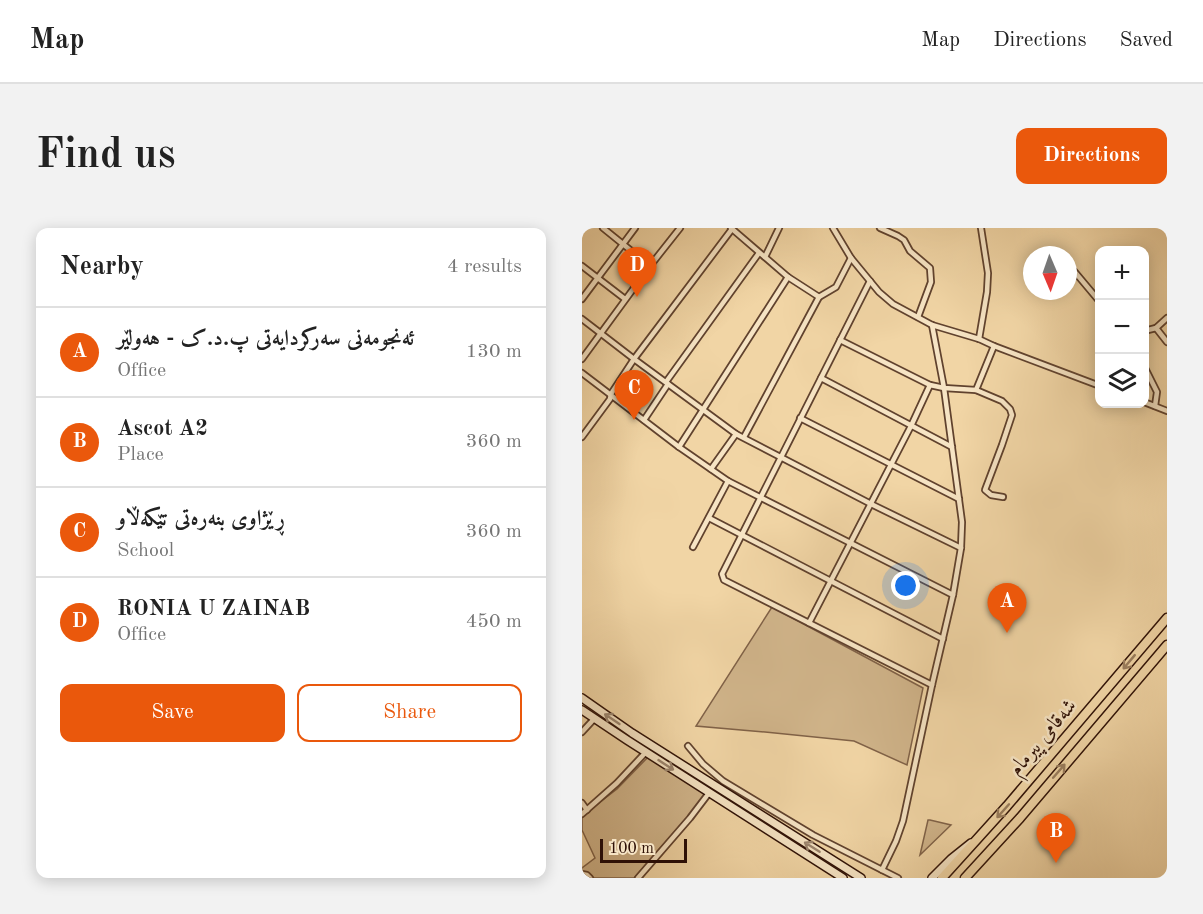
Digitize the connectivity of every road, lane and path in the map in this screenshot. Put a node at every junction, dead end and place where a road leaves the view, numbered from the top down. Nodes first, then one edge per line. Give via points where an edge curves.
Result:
1 (603, 228) edge
2 (635, 228) edge
3 (671, 228) edge
4 (731, 228) edge
5 (779, 228) edge
6 (880, 228) edge
7 (981, 228) edge
8 (837, 229) edge
9 (679, 230) edge
10 (623, 244) junction
11 (759, 253) junction
12 (765, 257) junction
13 (851, 258) junction
14 (582, 266) edge
15 (650, 266) junction
16 (1077, 275) edge
17 (788, 277) junction
18 (597, 278) junction
19 (870, 281) junction
20 (819, 297) junction
21 (582, 299) edge
22 (625, 299) junction
23 (1098, 300) edge
24 (918, 317) junction
25 (1167, 318) edge
26 (582, 319) edge
27 (932, 325) junction
28 (1156, 327) junction
29 (1149, 329) edge
30 (600, 334) junction
31 (978, 339) junction
32 (840, 340) junction
33 (1167, 342) edge
34 (994, 346) junction
35 (582, 359) edge
36 (634, 359) junction
37 (582, 373) edge
38 (1149, 376) edge
39 (821, 378) junction
40 (667, 383) junction
41 (1095, 384) edge
42 (930, 385) junction
43 (944, 388) junction
44 (976, 390) junction
45 (611, 394) junction
46 (1149, 404) edge
47 (1155, 406) junction
48 (703, 411) junction
49 (1167, 411) edge
50 (800, 418) junction
51 (644, 420) junction
52 (911, 426) junction
53 (736, 434) junction
54 (582, 436) edge
55 (744, 437) junction
56 (679, 447) junction
57 (952, 447) junction
58 (781, 456) junction
59 (890, 464) junction
60 (711, 469) junction
61 (729, 481) junction
62 (760, 496) junction
63 (1003, 497) dead end
64 (959, 499) junction
65 (871, 504) junction
66 (709, 518) junction
67 (741, 535) junction
68 (850, 543) junction
69 (693, 547) dead end
70 (961, 548) junction
71 (830, 581) junction
72 (953, 595) junction
73 (1167, 618) edge
74 (809, 623) junction
75 (943, 639) junction
76 (1167, 645) edge
77 (932, 685) junction
78 (582, 698) edge
79 (582, 710) edge
80 (594, 719) junction
81 (582, 732) edge
82 (632, 732) junction
83 (627, 740) junction
84 (688, 746) dead end
85 (646, 752) junction
86 (709, 793) junction
87 (582, 803) edge
88 (587, 810) junction
89 (582, 814) edge
90 (976, 841) junction
91 (882, 870) junction
92 (582, 874) edge
93 (590, 878) edge
94 (638, 878) edge
95 (843, 878) edge
96 (861, 878) edge
97 (898, 878) edge
98 (932, 878) edge
99 (942, 878) edge
100 (965, 878) edge

1 - 10 street
2 - 10 street
3 - 9 street
4 - 11 street
4 - 36 street
5 - 12 street
6 - 24 street via 904,240 930,268 931,282
7 - 31 street via 988,273
8 - 13 street
9 - 15 street
10 - 15 street
10 - 18 street
11 - 12 street
11 - 40 street
12 - 17 street
13 - 19 street
13 - 20 street via 836,287
14 - 18 street
15 - 22 street
16 - 23 street
17 - 20 street
17 - 48 street
18 - 21 street
18 - 22 street
19 - 24 street via 892,304
19 - 32 street
20 - 55 street
22 - 30 street
24 - 27 street
25 - 28 street
26 - 30 street
27 - 31 street
27 - 43 street
28 - 29 street
28 - 33 street
30 - 35 street
30 - 36 street
31 - 34 street
32 - 39 street
32 - 42 street
34 - 41 street
34 - 44 street
36 - 40 street
36 - 45 street
37 - 45 street
38 - 47 street via 1157,392
39 - 50 street
39 - 52 street
40 - 48 street
40 - 51 street
42 - 43 street
42 - 52 street
43 - 44 street
43 - 57 street
44 - 63 street via 1002,401 1012,415 985,490
45 - 51 street
45 - 54 street
46 - 47 street
47 - 49 street
48 - 53 street
48 - 56 street
50 - 58 street
50 - 59 street
51 - 56 street
52 - 57 street
52 - 59 street
53 - 55 street
53 - 60 street
55 - 58 street
56 - 60 street
57 - 64 street
58 - 62 street
58 - 65 street
59 - 64 street
59 - 65 street
60 - 61 street
61 - 62 street
61 - 66 street
62 - 67 street
62 - 68 street
64 - 70 street
65 - 68 street
65 - 70 street
66 - 67 street
66 - 69 street
67 - 71 street
67 - 74 street via 722,574 724,580
68 - 71 street
68 - 72 street
70 - 72 street
71 - 74 street
71 - 75 street
72 - 75 street
73 -> 90 highway, شەقامی پیرمام
74 - 77 street
75 - 77 street
100 -> 76 highway, شەقامی پیرمام
77 - 91 street via 903,821
82 -> 78 street
79 - 80 street
80 - 81 street
80 - 83 street
82 - 83 street
96 -> 82 street
83 - 85 street
84 - 91 street via 723,781 813,835
85 -> 86 street
85 - 88 street
86 - 94 street
86 - 95 street
87 - 88 street
88 - 89 street
90 - 98 street
90 - 99 highway, شەقامی پیرمام
91 - 97 street
92 - 93 street

